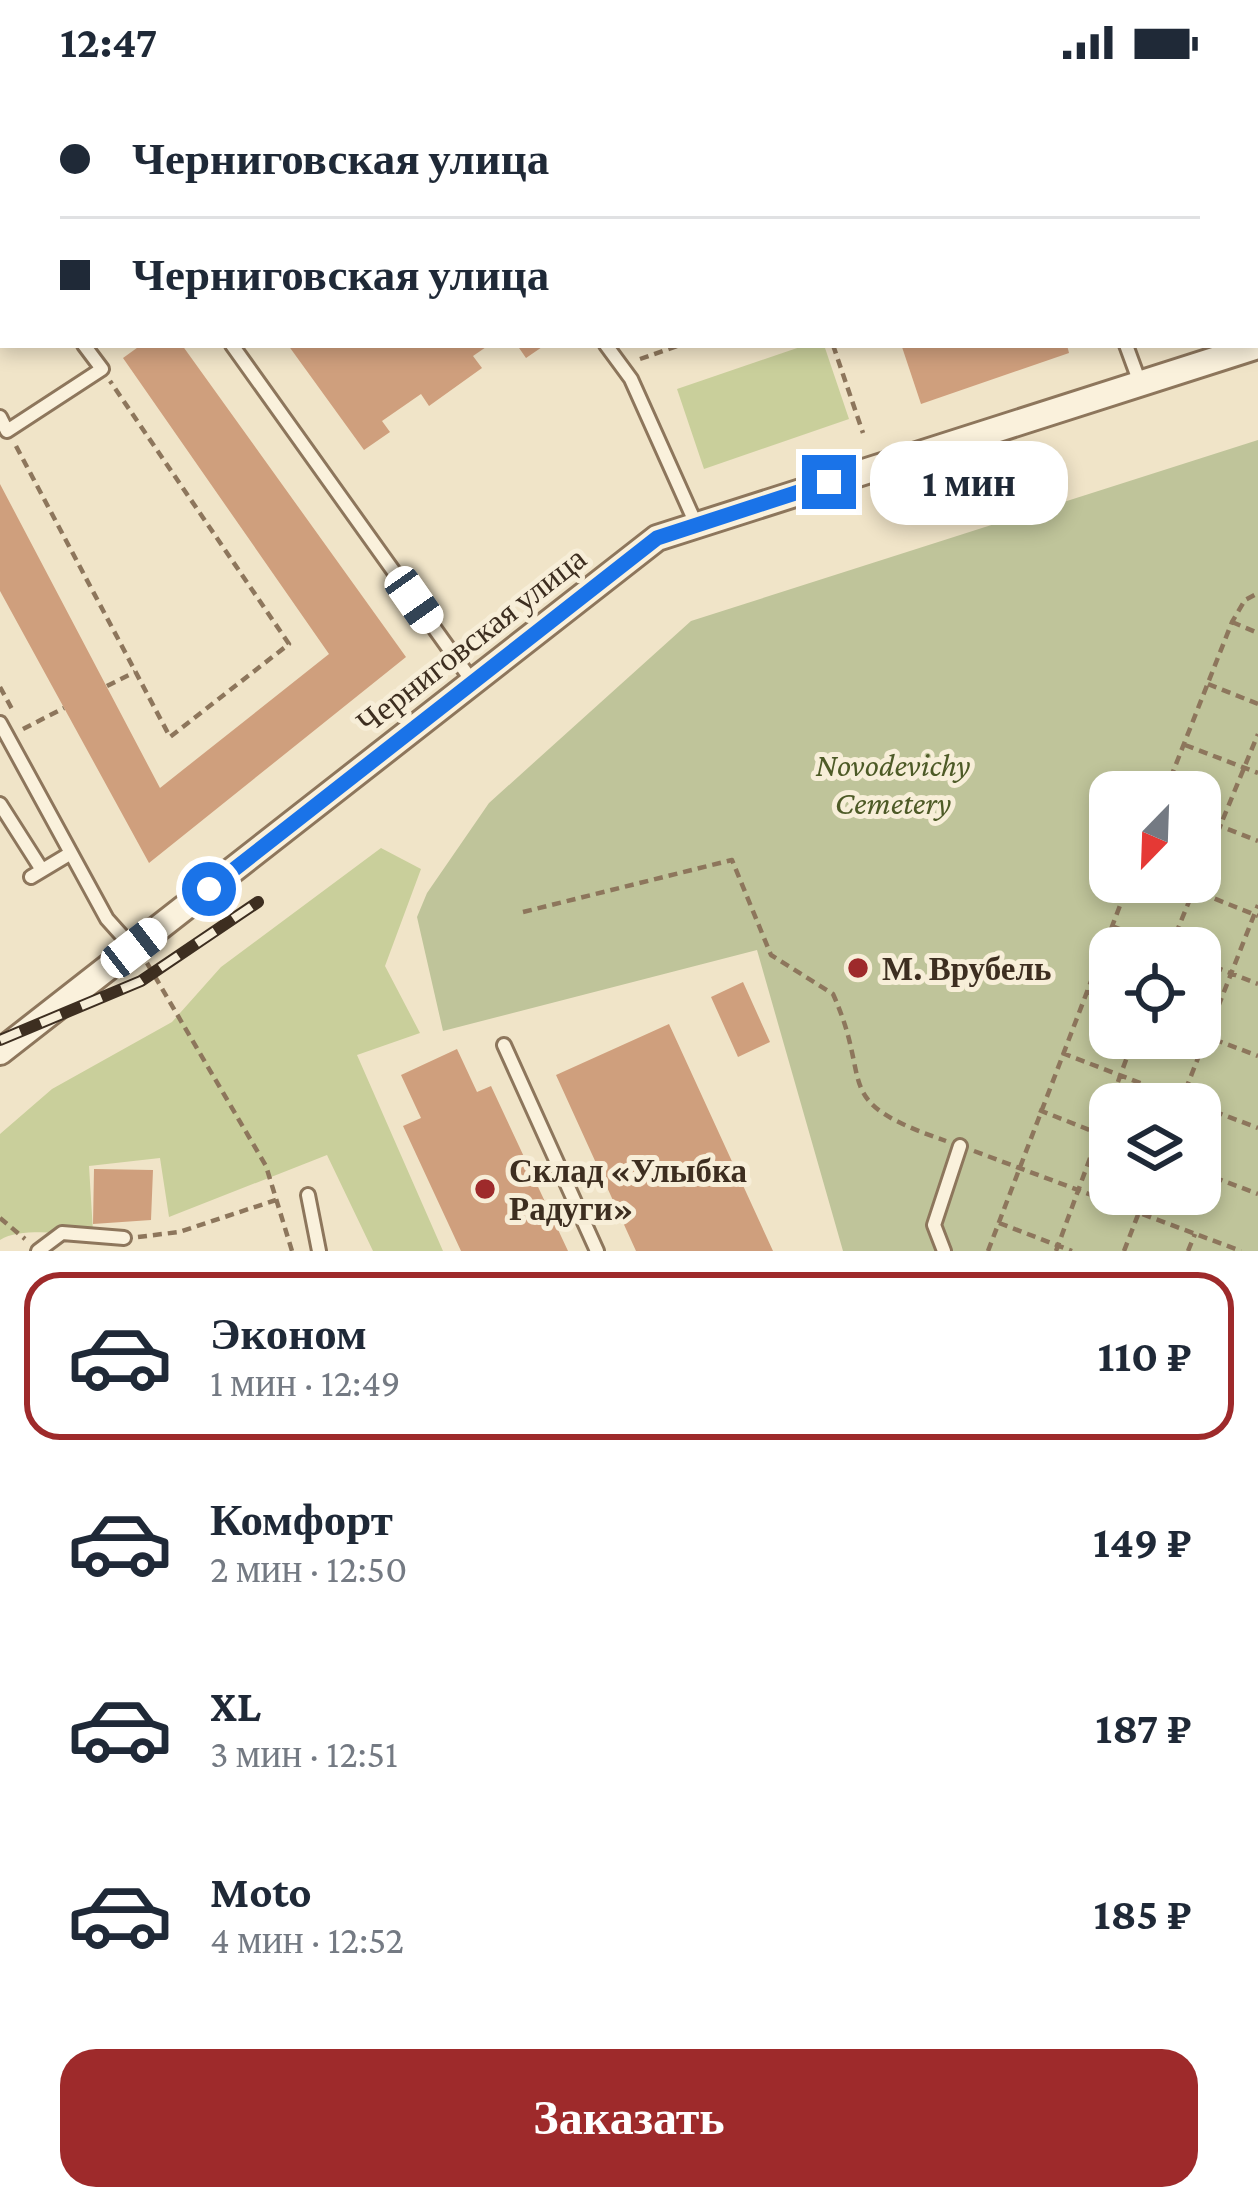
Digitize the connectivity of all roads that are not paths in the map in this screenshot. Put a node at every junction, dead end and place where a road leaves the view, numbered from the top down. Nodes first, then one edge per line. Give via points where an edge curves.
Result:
1 (87, 348) edge
2 (234, 348) edge
3 (608, 348) edge
4 (1127, 348) edge
5 (1252, 348) edge
6 (1140, 384) junction
7 (4, 424) edge
8 (696, 524) junction
9 (472, 681) junction
10 (0, 723) edge
11 (0, 804) edge
12 (71, 853) junction
13 (134, 948) junction
14 (504, 1046) dead end
15 (0, 1052) edge
16 (960, 1146) road end
17 (308, 1195) dead end
18 (124, 1238) road end
19 (38, 1251) edge
20 (319, 1251) edge
21 (597, 1251) edge
22 (944, 1251) edge

1 - 7 lane via 102,370
2 - 9 lane
3 - 8 lane
4 - 6 lane
5 - 6 street, Черниговская улица
6 - 8 street, Черниговская улица
8 - 9 street, Черниговская улица via 639,550
9 - 13 street, Черниговская улица
10 - 12 lane
11 - 12 lane via 36,873
12 - 13 lane via 107,920
13 - 15 street, Черниговская улица
14 - 21 lane
16 - 22 lane via 934,1225
17 - 20 lane
18 - 19 lane via 62,1233

